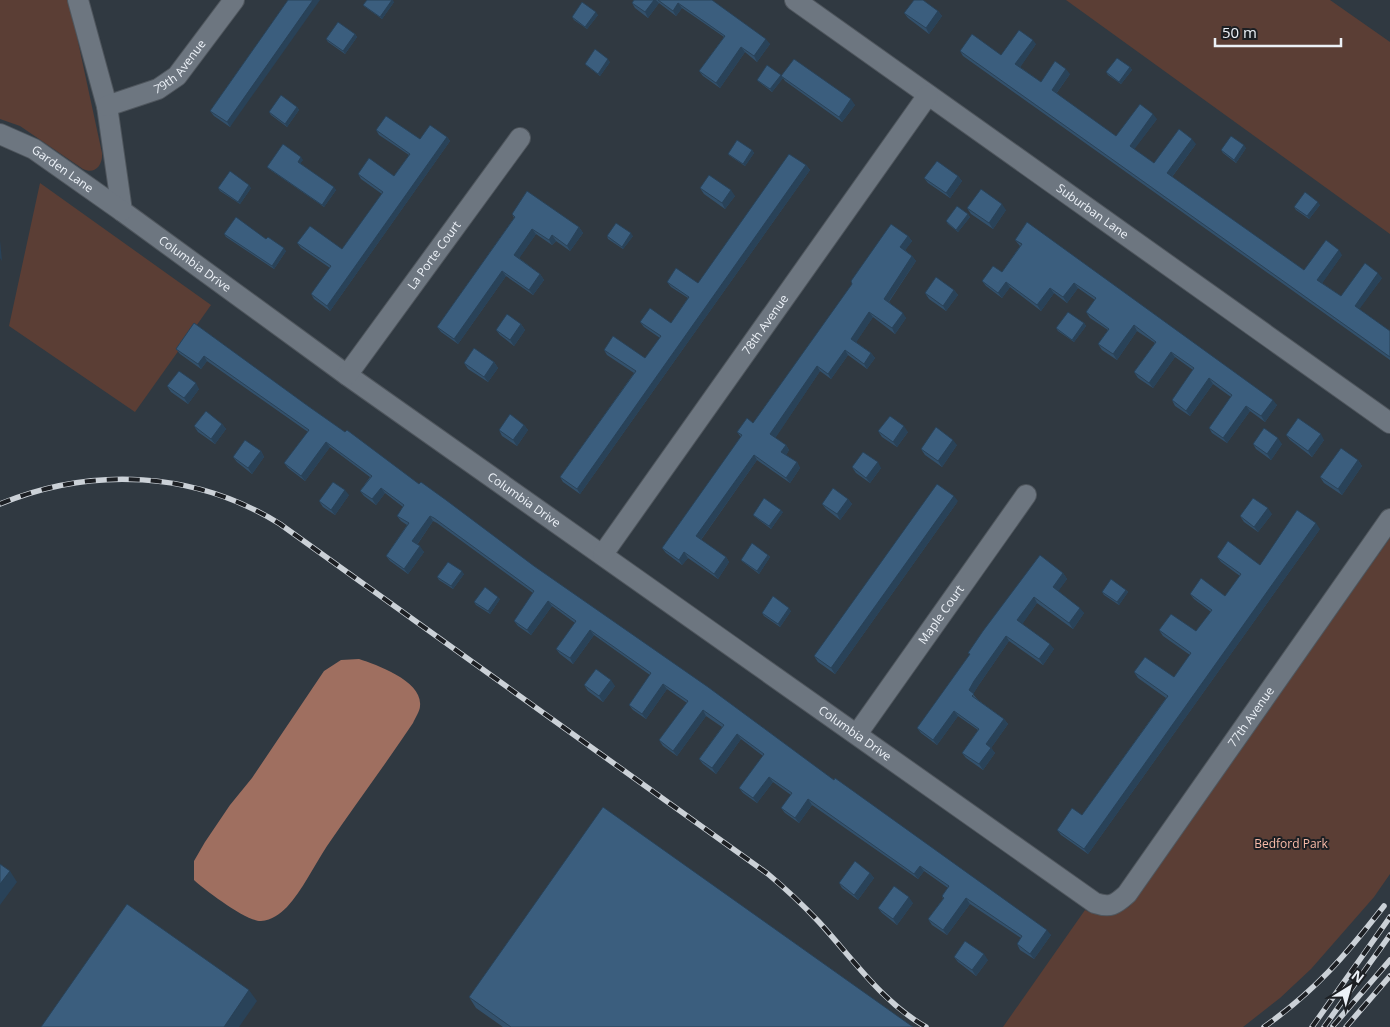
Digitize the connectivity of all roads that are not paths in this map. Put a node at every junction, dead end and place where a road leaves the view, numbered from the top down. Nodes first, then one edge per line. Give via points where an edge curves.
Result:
1 (78, 0) edge
2 (234, 0) edge
3 (794, 0) edge
4 (928, 95) junction
5 (107, 106) junction
6 (0, 134) edge
7 (520, 138) dead end
8 (122, 211) junction
9 (347, 375) junction
10 (1390, 423) edge
11 (1026, 495) dead end
12 (1390, 519) edge
13 (603, 554) junction
14 (857, 734) junction
15 (1108, 907) joint

1 - 5 street
2 - 5 street, 79th Avenue via 178,76 158,89
3 - 4 street, Suburban Lane
4 - 10 street, Suburban Lane
4 - 13 street, 78th Avenue
5 - 8 street
6 - 8 street, Garden Lane via 34,149
7 - 9 street, La Porte Court
8 - 9 street, Columbia Drive
9 - 13 street, Columbia Drive
11 - 14 street, Maple Court
12 - 15 street, 77th Avenue via 1127,894
13 - 14 street, Columbia Drive
14 - 15 street, Columbia Drive via 1080,894

